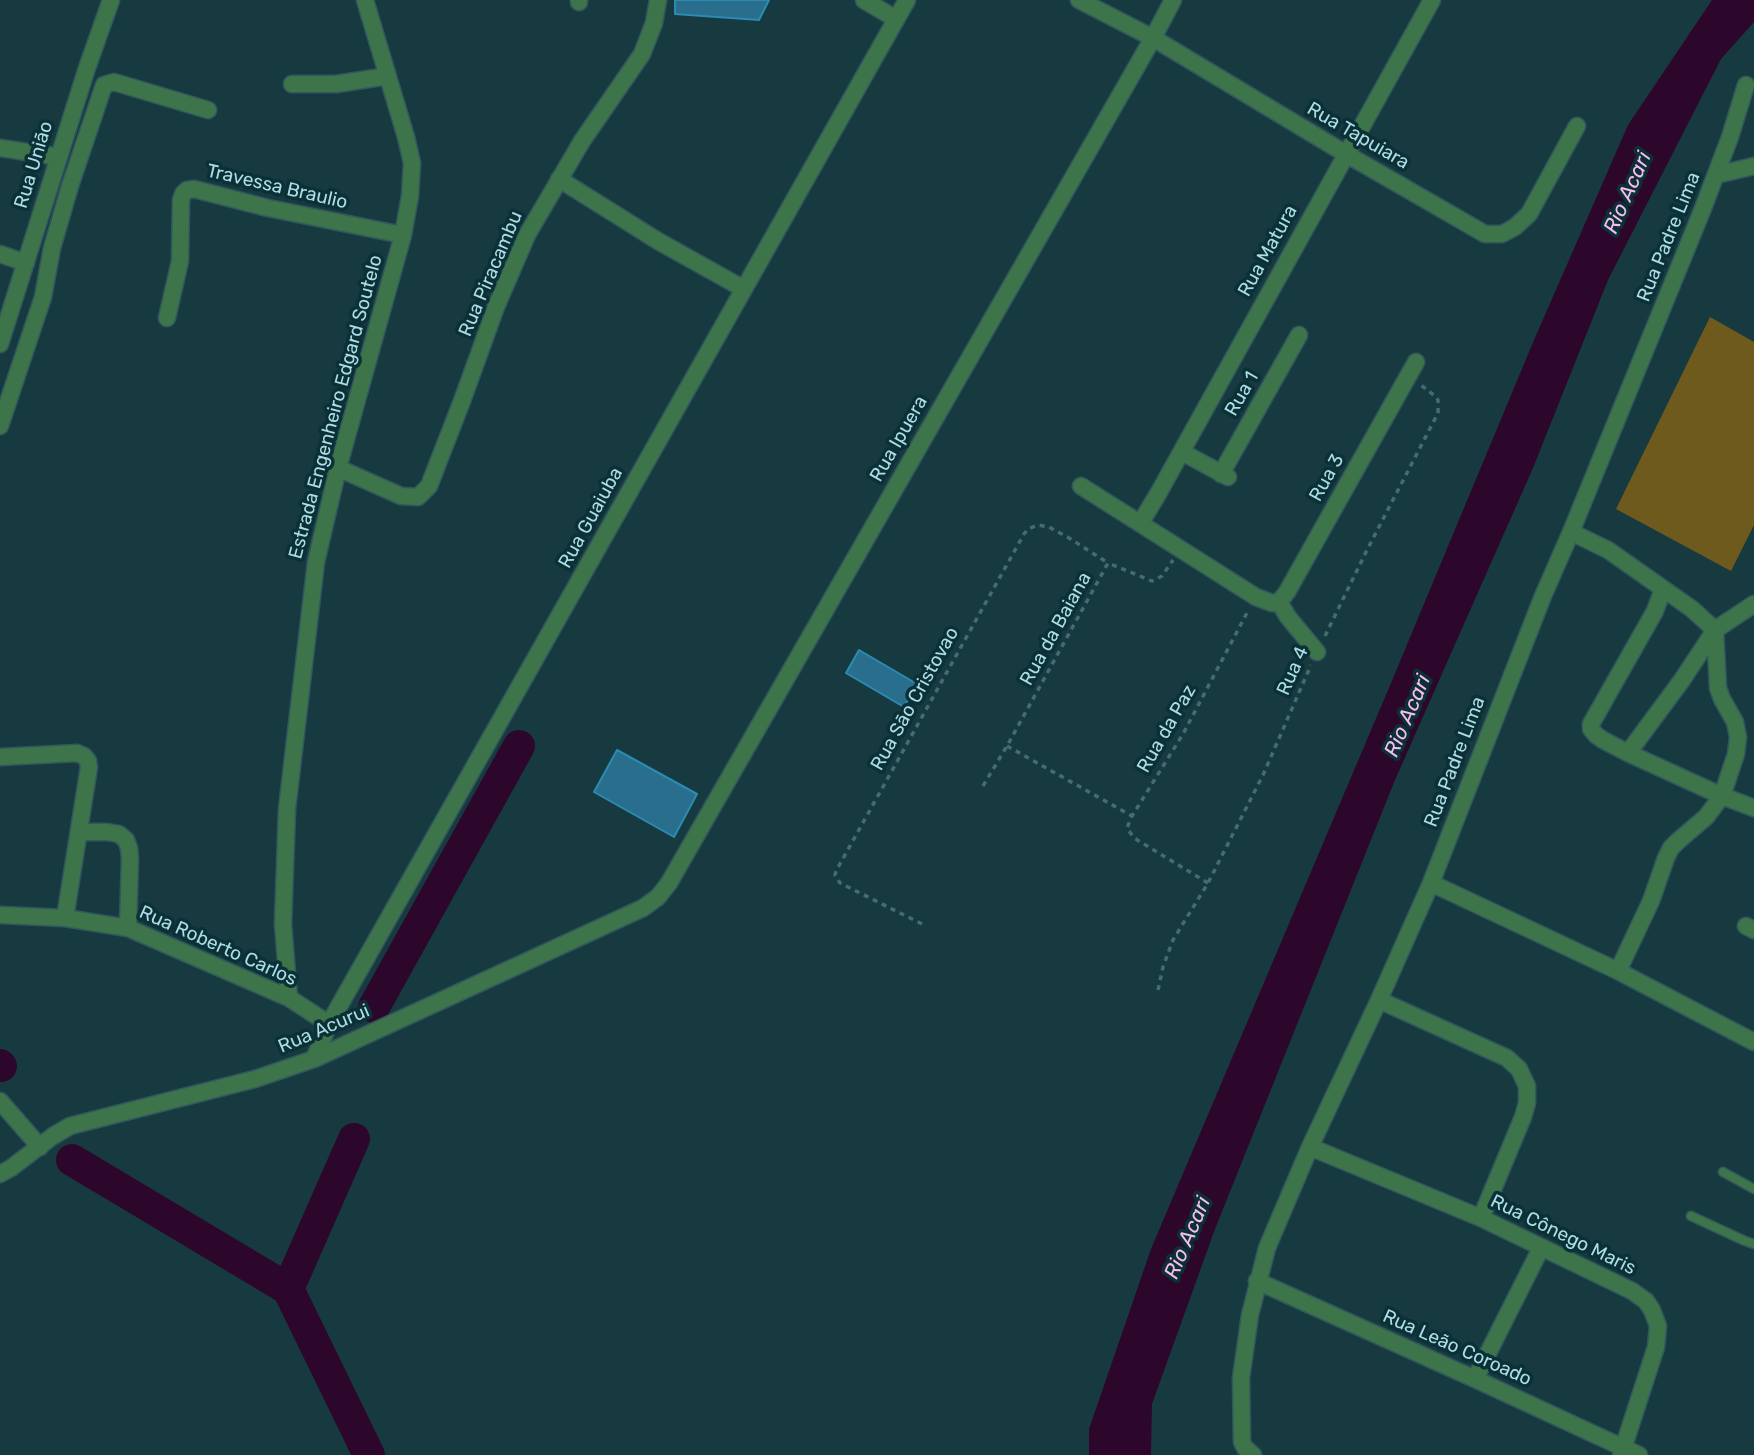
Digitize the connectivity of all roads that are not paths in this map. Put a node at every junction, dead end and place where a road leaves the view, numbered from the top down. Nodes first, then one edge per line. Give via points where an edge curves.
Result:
1 (111, 0) edge
2 (365, 0) edge
3 (658, 0) edge
4 (864, 0) edge
5 (907, 0) edge
6 (1079, 0) edge
7 (1173, 0) edge
8 (1432, 0) edge
9 (896, 19) junction
10 (1153, 38) junction
11 (388, 76) junction
12 (292, 84) dead end
13 (1746, 85) dead end
14 (208, 110) dead end
15 (1577, 126) dead end
16 (0, 148) edge
17 (1346, 154) junction
18 (59, 157) junction
19 (1754, 166) edge
20 (1716, 175) junction
21 (52, 178) junction
22 (559, 180) junction
23 (70, 186) junction
24 (403, 235) junction
25 (0, 254) edge
26 (26, 262) junction
27 (744, 289) junction
28 (167, 318) dead end
29 (1299, 335) dead end
30 (1, 339) edge
31 (27, 343) junction
32 (1412, 369) road end
33 (6, 387) edge
34 (0, 426) edge
35 (1182, 452) junction
36 (338, 468) junction
37 (1081, 486) dead end
38 (1141, 522) junction
39 (1571, 532) junction
40 (1663, 589) junction
41 (1267, 600) junction
42 (1754, 604) edge
43 (1714, 630) junction
44 (1317, 652) road end
45 (1629, 752) junction
46 (0, 757) edge
47 (1722, 796) junction
48 (1754, 808) edge
49 (80, 832) junction
50 (1431, 883) junction
51 (658, 897) joint
52 (0, 915) edge
53 (65, 918) junction
54 (128, 928) junction
55 (1618, 971) junction
56 (289, 998) junction
57 (1379, 1000) junction
58 (329, 1024) junction
59 (1754, 1042) edge
60 (314, 1059) junction
61 (0, 1101) edge
62 (40, 1147) junction
63 (1310, 1147) junction
64 (1723, 1172) dead end
65 (0, 1174) edge
66 (1754, 1189) edge
67 (1691, 1216) dead end
68 (1481, 1218) junction
69 (1754, 1244) edge
70 (1541, 1248) junction
71 (1257, 1281) junction
72 (1475, 1379) junction
73 (1623, 1451) edge
74 (1245, 1453) edge
75 (1639, 1455) edge

1 - 18 street, Rua União
2 - 11 street, Estrada Engenheiro Edgard Soutelo
3 - 22 street, Rua Piracambu via 642,54
4 - 9 street
5 - 9 street, Rua Guaiuba
6 - 10 street, Rua Tapuiara
7 - 10 street, Rua Ipuera
8 - 17 street, Rua Matura
9 - 27 street, Rua Guaiuba
10 - 17 street, Rua Tapuiara
10 - 51 street, Rua Ipuera
11 - 12 street via 336,84
11 - 24 street, Estrada Engenheiro Edgard Soutelo via 412,163
13 - 20 street, Rua Padre Lima
14 - 23 street via 114,82 104,85
15 - 17 street, Rua Tapuiara via 1529,214 1502,234 1485,234
16 - 18 street
17 - 35 street, Rua Matura
18 - 21 street, Rua União
19 - 20 street
20 - 39 street, Rua Padre Lima
21 - 23 street
21 - 26 street, Rua União
22 - 27 street
22 - 36 street, Rua Piracambu via 527,235 496,307 429,486 418,497 401,496
23 - 31 street
24 - 28 street, Travessa Braulio via 187,190 181,200 180,261
24 - 36 street, Estrada Engenheiro Edgard Soutelo
25 - 26 street
26 - 30 street, Rua União
27 - 58 street, Rua Guaiuba
29 - 35 street, Rua 1 via 1225,476
30 - 31 street
31 - 33 street
32 - 41 street, Rua 3 via 1287,592
33 - 34 street
35 - 38 street, Rua Matura
36 - 56 street, Estrada Engenheiro Edgard Soutelo via 310,596 286,808 283,924
37 - 38 street
38 - 41 street
39 - 40 street
39 - 50 street, Rua Padre Lima
40 - 43 street
40 - 45 street via 1591,727 1596,736
41 - 44 street
42 - 43 street
43 - 45 street
43 - 47 street via 1718,688 1738,737
45 - 47 street
46 - 49 street via 84,755 89,767
47 - 48 street
47 - 55 street via 1671,848
49 - 53 street
49 - 54 street via 119,834 126,840 130,858
50 - 55 street
50 - 57 street, Rua Padre Lima
51 - 60 street, Rua Acurui via 643,908
52 - 53 street, Rua Roberto Carlos
53 - 54 street, Rua Roberto Carlos
54 - 56 street, Rua Roberto Carlos
55 - 59 street
56 - 58 street, Rua Roberto Carlos
57 - 63 street, Rua Padre Lima
57 - 68 street via 1507,1058 1527,1086 1527,1103
58 - 60 street, Rua Guaiuba
60 - 62 street, Rua Acurui via 255,1079 70,1126
61 - 62 street
62 - 65 street, Rua Acurui
63 - 68 street, Rua Cônego Maris
63 - 71 street, Rua Padre Lima
64 - 66 lane
67 - 69 lane
68 - 70 street, Rua Cônego Maris
70 - 72 street
70 - 73 street, Rua Cônego Maris via 1632,1291 1652,1310 1658,1326 1656,1347
71 - 72 street, Rua Leão Coroado
71 - 74 street, Rua Padre Lima via 1241,1378
72 - 73 street, Rua Leão Coroado
73 - 75 street, Rua Leão Coroado

